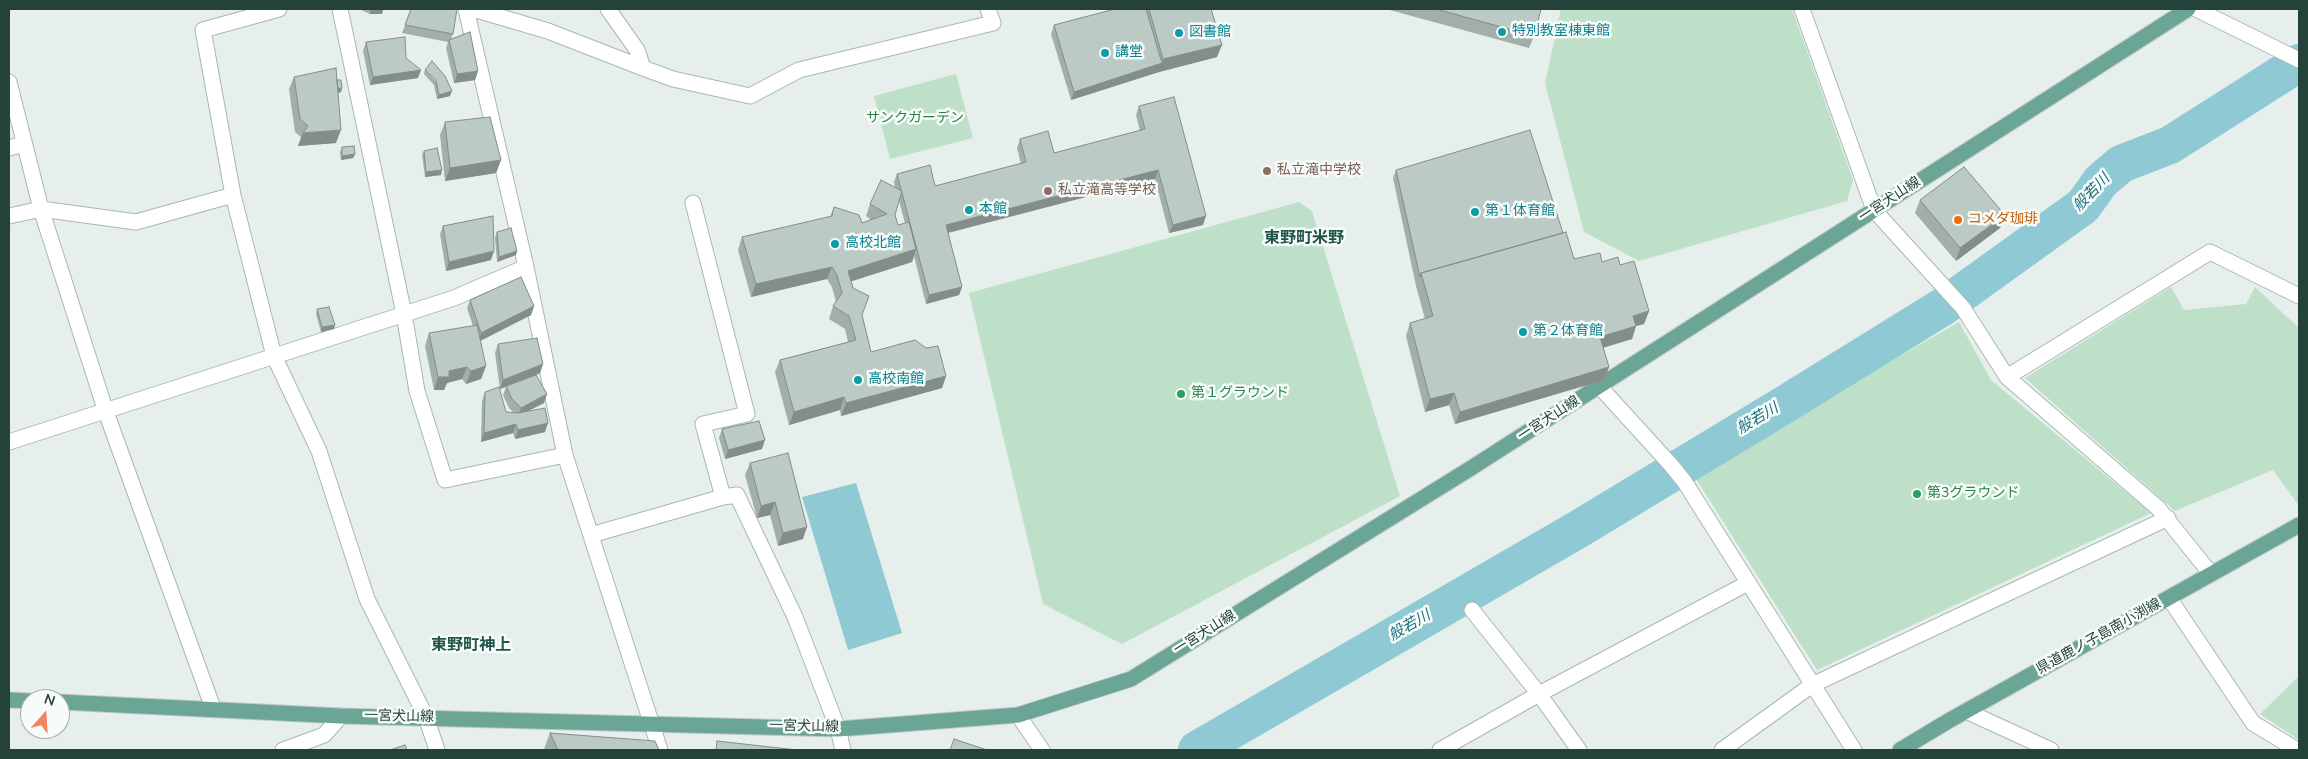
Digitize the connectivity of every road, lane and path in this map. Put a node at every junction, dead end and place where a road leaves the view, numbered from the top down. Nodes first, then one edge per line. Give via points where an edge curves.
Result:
1 (279, 9) edge
2 (340, 9) edge
3 (466, 9) edge
4 (473, 9) edge
5 (608, 9) edge
6 (988, 9) edge
7 (1802, 9) edge
8 (2188, 9) edge
9 (2196, 9) edge
10 (2299, 60) edge
11 (643, 68) junction
12 (9, 82) edge
13 (24, 144) junction
14 (9, 148) edge
15 (233, 195) junction
16 (693, 203) dead end
17 (41, 209) junction
18 (1874, 210) junction
19 (9, 216) edge
20 (526, 266) junction
21 (2299, 296) edge
22 (404, 314) junction
23 (274, 356) junction
24 (2007, 378) junction
25 (1599, 386) junction
26 (106, 412) junction
27 (9, 442) edge
28 (565, 455) junction
29 (723, 497) junction
30 (2168, 518) junction
31 (2299, 525) edge
32 (591, 535) junction
33 (2211, 574) junction
34 (1748, 583) junction
35 (2168, 598) junction
36 (1472, 610) dead end
37 (1812, 684) junction
38 (1539, 694) junction
39 (70, 702) edge
40 (213, 708) junction
41 (1966, 711) junction
42 (1018, 715) junction
43 (341, 716) junction
44 (426, 717) junction
45 (652, 723) junction
46 (838, 729) junction
47 (283, 750) edge
48 (437, 750) edge
49 (660, 750) edge
50 (843, 750) edge
51 (1042, 750) edge
52 (1440, 750) edge
53 (1580, 750) edge
54 (1722, 750) edge
55 (1854, 750) edge
56 (1900, 750) edge
57 (2051, 750) edge
58 (2297, 750) edge

1 - 15 street via 203,30
2 - 22 street
3 - 20 street
4 - 11 street via 548,31
5 - 11 street via 637,50
6 - 11 street via 993,23 799,70 750,96 673,79
7 - 18 street
8 - 18 main road, 一宮犬山線
9 - 10 street
12 - 13 street
13 - 14 street
13 - 17 street
15 - 17 street via 136,222
15 - 23 street
16 - 29 street via 747,414 703,424
17 - 19 street
17 - 26 street
18 - 24 street via 1963,308
18 - 25 main road, 一宮犬山線
20 - 22 street via 454,298
20 - 28 street
21 - 24 street via 2210,252
22 - 23 street
22 - 28 street via 417,391 445,480
23 - 26 street
23 - 44 street via 319,451 367,599
24 - 30 street
25 - 34 street via 1684,481
25 - 42 main road, 一宮犬山線 via 1132,679
26 - 27 street
26 - 40 street
28 - 32 street
29 - 32 street
29 - 46 street via 736,495 795,617
30 - 33 street
30 - 37 street
31 - 33 main road, 県道鹿ノ子島南小渕線
32 - 45 street
33 - 35 main road, 県道鹿ノ子島南小渕線
34 - 37 street
34 - 38 street
35 - 41 main road, 県道鹿ノ子島南小渕線
35 - 58 street via 2253,722
36 - 38 street
37 - 54 street
37 - 55 street
38 - 52 street
38 - 53 street
39 - 40 main road, 一宮犬山線
40 - 43 main road, 一宮犬山線
41 - 56 main road, 県道鹿ノ子島南小渕線
41 - 57 street
42 - 46 main road, 一宮犬山線
42 - 51 street
43 - 44 main road, 一宮犬山線
43 - 47 street via 324,734
44 - 45 main road, 一宮犬山線
44 - 48 street
45 - 46 main road, 一宮犬山線
45 - 49 street
46 - 50 street

